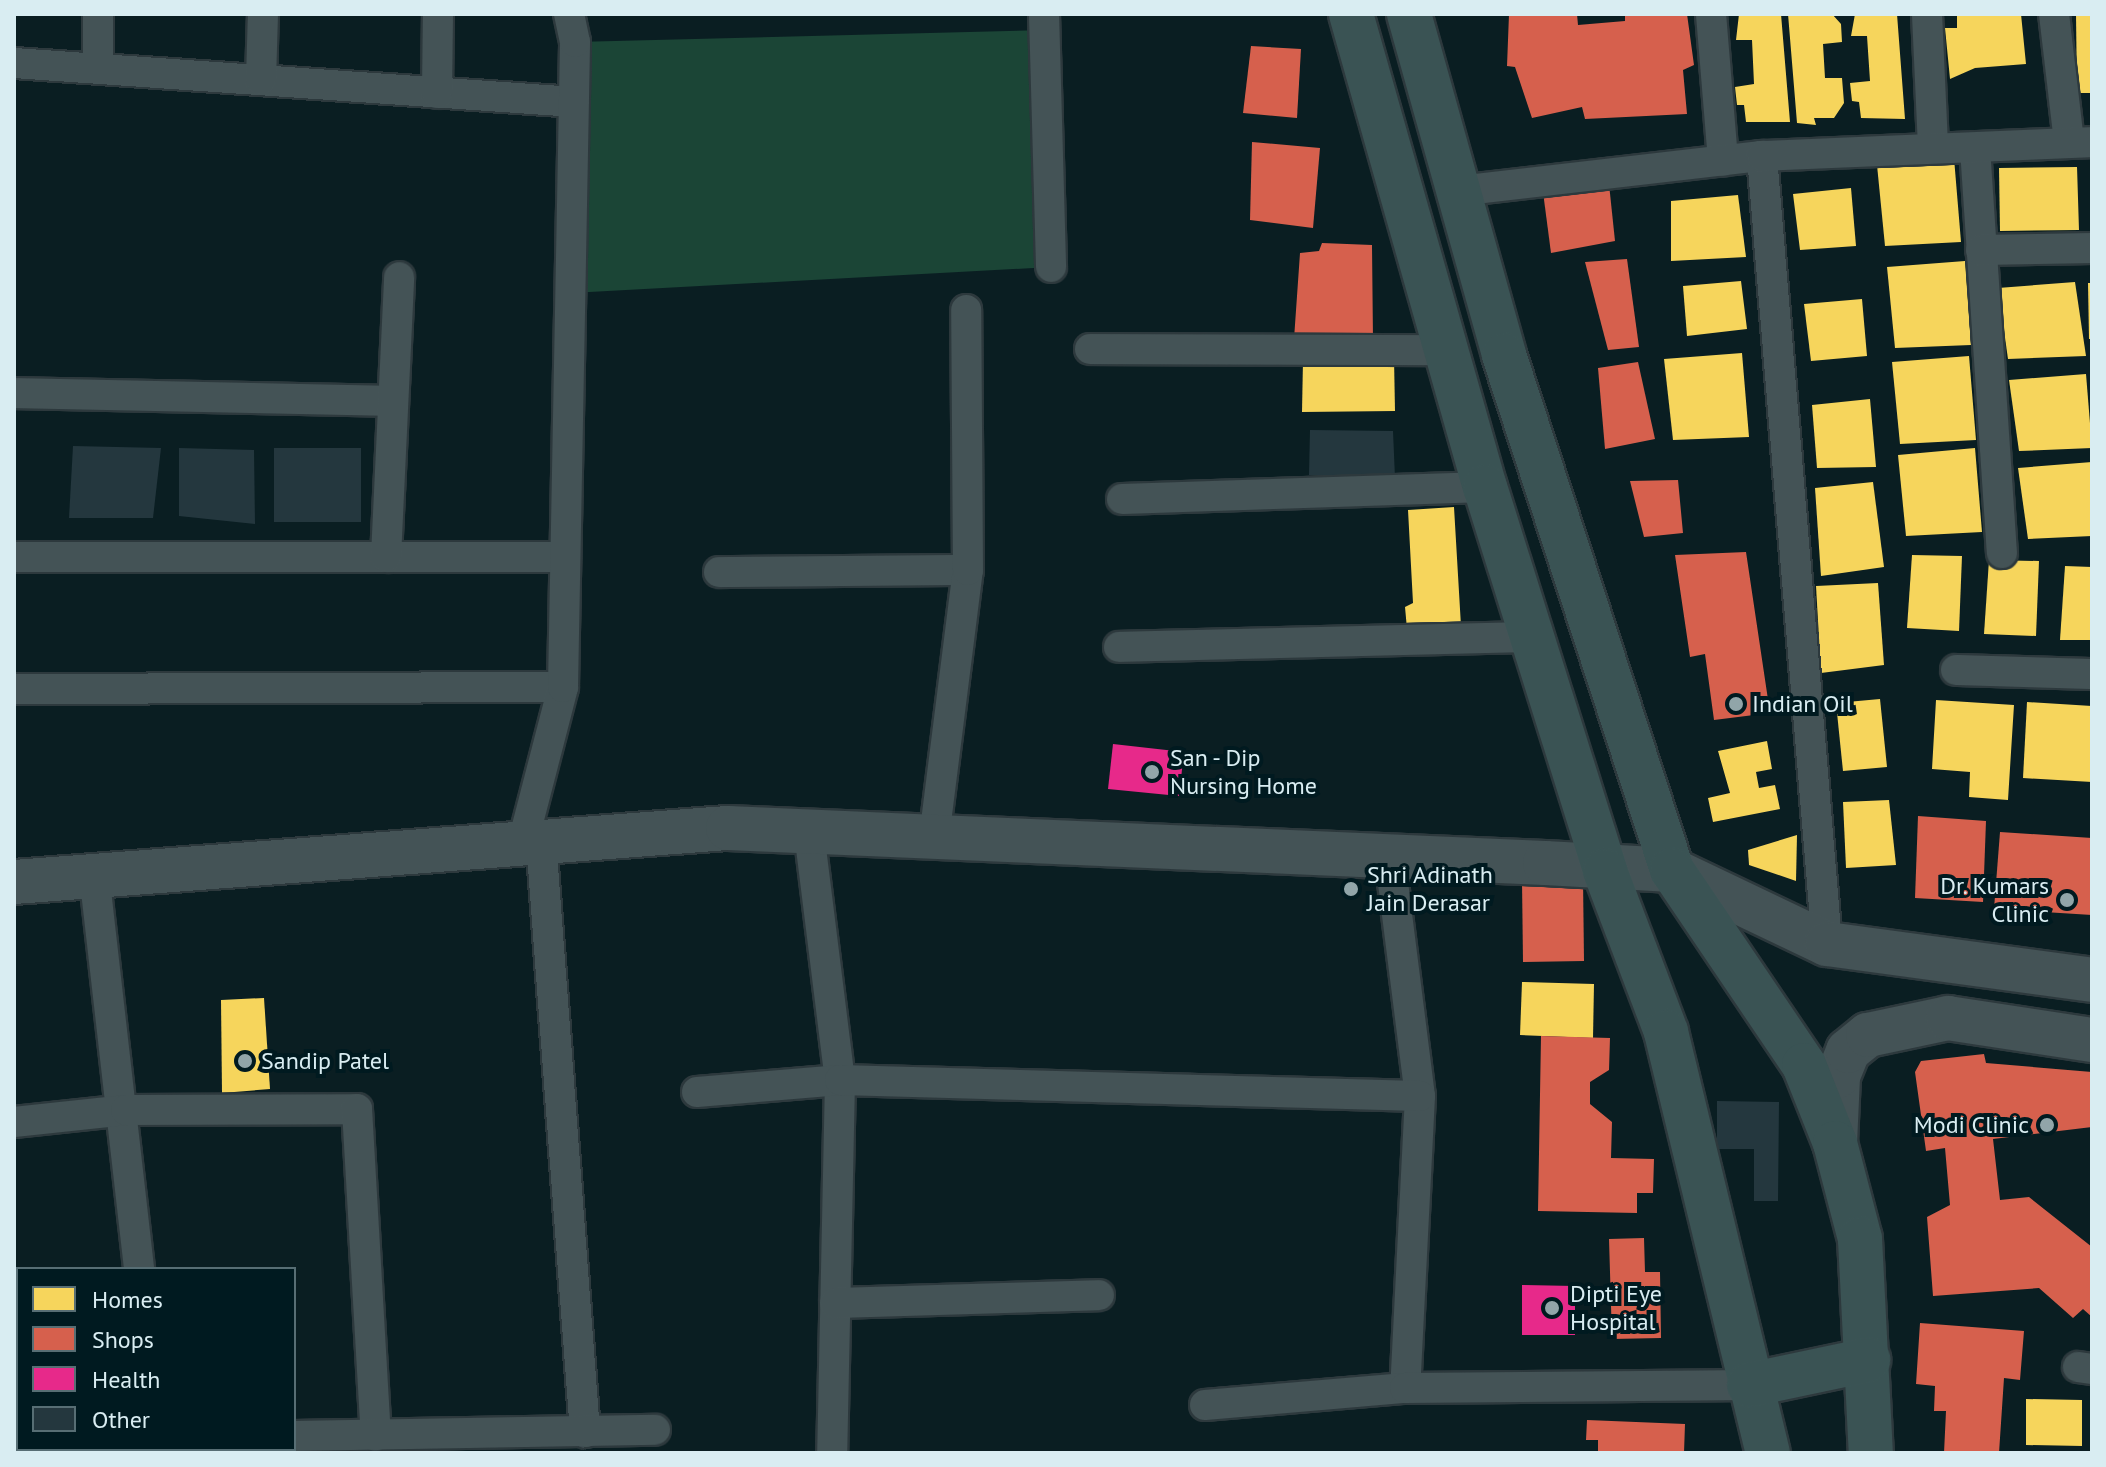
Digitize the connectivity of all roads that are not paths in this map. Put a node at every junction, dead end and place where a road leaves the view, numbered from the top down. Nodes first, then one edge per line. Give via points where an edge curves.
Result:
1 (98, 14) edge
2 (263, 14) edge
3 (438, 14) edge
4 (569, 14) edge
5 (1044, 14) edge
6 (1351, 14) edge
7 (1409, 14) edge
8 (1711, 14) edge
9 (1927, 14) edge
10 (2054, 14) edge
11 (14, 63) edge
12 (98, 69) junction
13 (261, 80) junction
14 (437, 93) junction
15 (574, 102) junction
16 (2080, 142) edge
17 (1933, 148) junction
18 (1975, 148) junction
19 (1762, 156) junction
20 (1723, 161) junction
21 (1459, 191) junction
22 (2092, 248) edge
23 (1981, 250) junction
24 (1051, 267) dead end
25 (399, 277) dead end
26 (966, 310) dead end
27 (1090, 349) dead end
28 (1444, 350) junction
29 (14, 393) edge
30 (393, 401) junction
31 (1485, 487) junction
32 (1122, 499) dead end
33 (2002, 553) dead end
34 (14, 557) edge
35 (386, 557) junction
36 (565, 557) junction
37 (968, 570) junction
38 (719, 572) dead end
39 (1533, 637) junction
40 (1119, 647) dead end
41 (1956, 670) dead end
42 (2092, 674) edge
43 (563, 687) junction
44 (14, 689) edge
45 (809, 832) junction
46 (934, 838) junction
47 (532, 841) junction
48 (1390, 859) junction
49 (1672, 870) junction
50 (1605, 871) junction
51 (94, 873) junction
52 (14, 882) edge
53 (1827, 944) junction
54 (2092, 980) edge
55 (2092, 1040) edge
56 (840, 1080) junction
57 (697, 1092) dead end
58 (1420, 1096) junction
59 (126, 1110) junction
60 (14, 1122) edge
61 (1835, 1143) junction
62 (139, 1267) edge
63 (1099, 1295) dead end
64 (835, 1303) junction
65 (1868, 1360) junction
66 (1749, 1385) junction
67 (1405, 1388) junction
68 (1205, 1405) dead end
69 (655, 1430) dead end
70 (585, 1432) junction
71 (376, 1435) junction
72 (296, 1436) edge
73 (832, 1453) edge
74 (1768, 1453) edge
75 (1871, 1453) edge

1 - 12 street
2 - 13 street
3 - 14 street
4 - 15 street
5 - 24 street
6 - 28 highway
7 - 21 highway
8 - 20 street
9 - 17 street
10 - 16 street
11 - 12 street
12 - 13 street
13 - 14 street
14 - 15 street
15 - 36 street
16 - 18 street
17 - 18 street
17 - 19 street
18 - 23 street
19 - 20 street
19 - 53 street
20 - 21 street
21 - 49 highway
22 - 23 street
23 - 33 street
25 - 30 street
26 - 37 street
27 - 28 street
28 - 31 highway
29 - 30 street
30 - 35 street
31 - 32 street
31 - 39 highway
34 - 35 street
35 - 36 street
36 - 43 street
37 - 38 street
37 - 46 street
39 - 40 street
39 - 50 highway
41 - 42 street
43 - 44 street
43 - 47 street
45 - 46 street
45 - 47 street via 728,828
45 - 56 street
46 - 48 street
47 - 51 street
47 - 70 street
48 - 50 street
48 - 58 street
49 - 50 street
49 - 53 street
49 - 61 highway via 1804,1065
50 - 66 highway via 1666,1032
51 - 52 street
51 - 59 street
53 - 54 street
55 - 61 street via 1948,1018 1868,1035 1848,1051 1838,1076
56 - 57 street
56 - 58 street
56 - 64 street
58 - 67 street
59 - 60 street
59 - 62 street
59 - 71 street via 357,1109
61 - 65 highway via 1860,1239
63 - 64 street
64 - 73 street
65 - 66 highway
65 - 75 highway
66 - 67 street
66 - 74 highway
67 - 68 street
69 - 70 street
70 - 71 street
71 - 72 street

